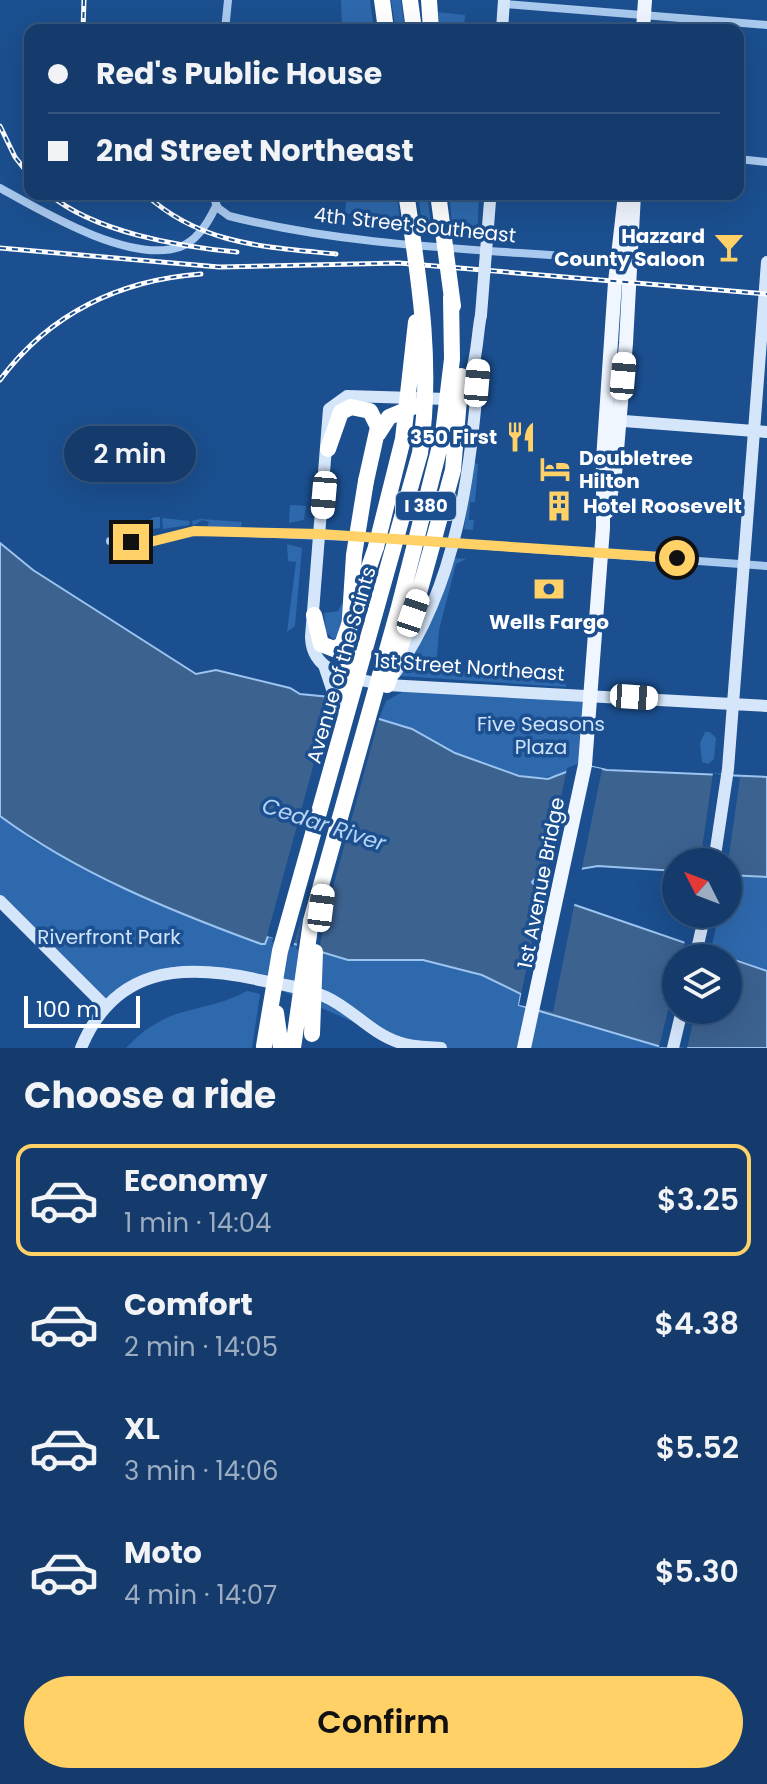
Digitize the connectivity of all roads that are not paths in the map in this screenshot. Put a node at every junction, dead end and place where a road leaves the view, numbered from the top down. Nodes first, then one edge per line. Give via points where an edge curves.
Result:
1 (228, 0) edge
2 (382, 0) edge
3 (410, 0) edge
4 (429, 0) edge
5 (504, 2) edge
6 (644, 15) edge
7 (226, 24) edge
8 (385, 24) edge
9 (413, 24) edge
10 (431, 24) edge
11 (502, 24) edge
12 (767, 25) edge
13 (744, 160) edge
14 (767, 162) edge
15 (0, 188) edge
16 (214, 200) edge
17 (408, 200) edge
18 (438, 200) edge
19 (490, 200) edge
20 (624, 200) edge
21 (634, 200) edge
22 (216, 206) junction
23 (616, 260) junction
24 (767, 262) edge
25 (420, 285) junction
26 (451, 297) junction
27 (481, 315) junction
28 (377, 397) junction
29 (415, 406) junction
30 (475, 417) junction
31 (612, 420) junction
32 (761, 432) edge
33 (378, 434) junction
34 (328, 449) junction
35 (320, 534) junction
36 (110, 541) dead end
37 (454, 544) junction
38 (601, 555) junction
39 (744, 564) junction
40 (767, 566) edge
41 (364, 589) junction
42 (314, 615) junction
43 (324, 665) junction
44 (345, 676) junction
45 (387, 685) junction
46 (592, 694) junction
47 (733, 703) junction
48 (767, 706) edge
49 (338, 707) dead end
50 (337, 752) junction
51 (716, 848) edge
52 (329, 854) junction
53 (0, 901) edge
54 (284, 985) junction
55 (106, 1007) junction
56 (276, 1013) joint
57 (679, 1024) edge
58 (312, 1041) edge
59 (81, 1048) edge
60 (268, 1048) edge
61 (293, 1048) edge
62 (441, 1048) edge
63 (524, 1048) edge
64 (673, 1048) edge

1 - 7 street
2 - 8 highway
3 - 9 highway
4 - 10 highway
5 - 6 street
5 - 11 street
6 - 12 street
13 - 14 street
15 - 22 street via 80,230 151,250 183,246
16 - 22 street
17 - 25 highway, Avenue of the Saints / I 380, bridge
18 - 26 highway, I 380, bridge
19 - 27 street, bridge
20 - 23 main road
21 - 31 main road via 634,244
22 - 23 street, 4th Street Southeast via 237,218 352,237
23 - 31 main road
24 - 32 street
25 - 41 highway, bridge via 397,475
25 - 50 highway, Avenue of the Saints / I 380, bridge via 427,383 420,453
26 - 45 highway, bridge via 461,349 459,423 449,486
26 - 52 highway, Avenue of the Saints / I 380, bridge via 452,359 443,434
27 - 28 street via 471,372 460,394 447,399
27 - 30 street
28 - 29 street
28 - 34 street via 347,396 332,404 326,416
29 - 30 street via 462,409
29 - 33 highway via 389,417
30 - 37 street
31 - 32 street
31 - 38 main road, 1st Avenue Bridge
32 - 39 street
33 - 34 highway via 375,415 351,407 337,417
33 - 50 highway, bridge via 354,555 349,663
34 - 35 street
35 - 36 street via 194,531 146,543
35 - 37 street
35 - 42 street
37 - 38 street
37 - 45 street via 425,621
38 - 39 street
38 - 46 main road, 1st Avenue Bridge
39 - 40 street
39 - 47 street
41 - 42 highway via 338,648 328,649 320,642
41 - 44 highway
42 - 43 street via 311,643
43 - 44 street, 1st Street Northeast
43 - 49 street
44 - 45 street, 1st Street Northeast
45 - 46 street, 1st Street Northeast
46 - 47 street, 1st Street Northeast
46 - 63 main road, 1st Avenue Bridge via 585,765
47 - 48 street, 1st Street Northeast
47 - 51 street
50 - 60 highway, Avenue of the Saints / I 380, bridge via 280,951
52 - 58 highway, bridge via 313,960
52 - 61 highway, Avenue of the Saints / I 380, bridge via 306,945
53 - 55 street
54 - 55 street via 185,970 141,980
54 - 56 street
54 - 62 street via 329,998 401,1043
55 - 59 street
56 - 60 highway
57 - 64 street

